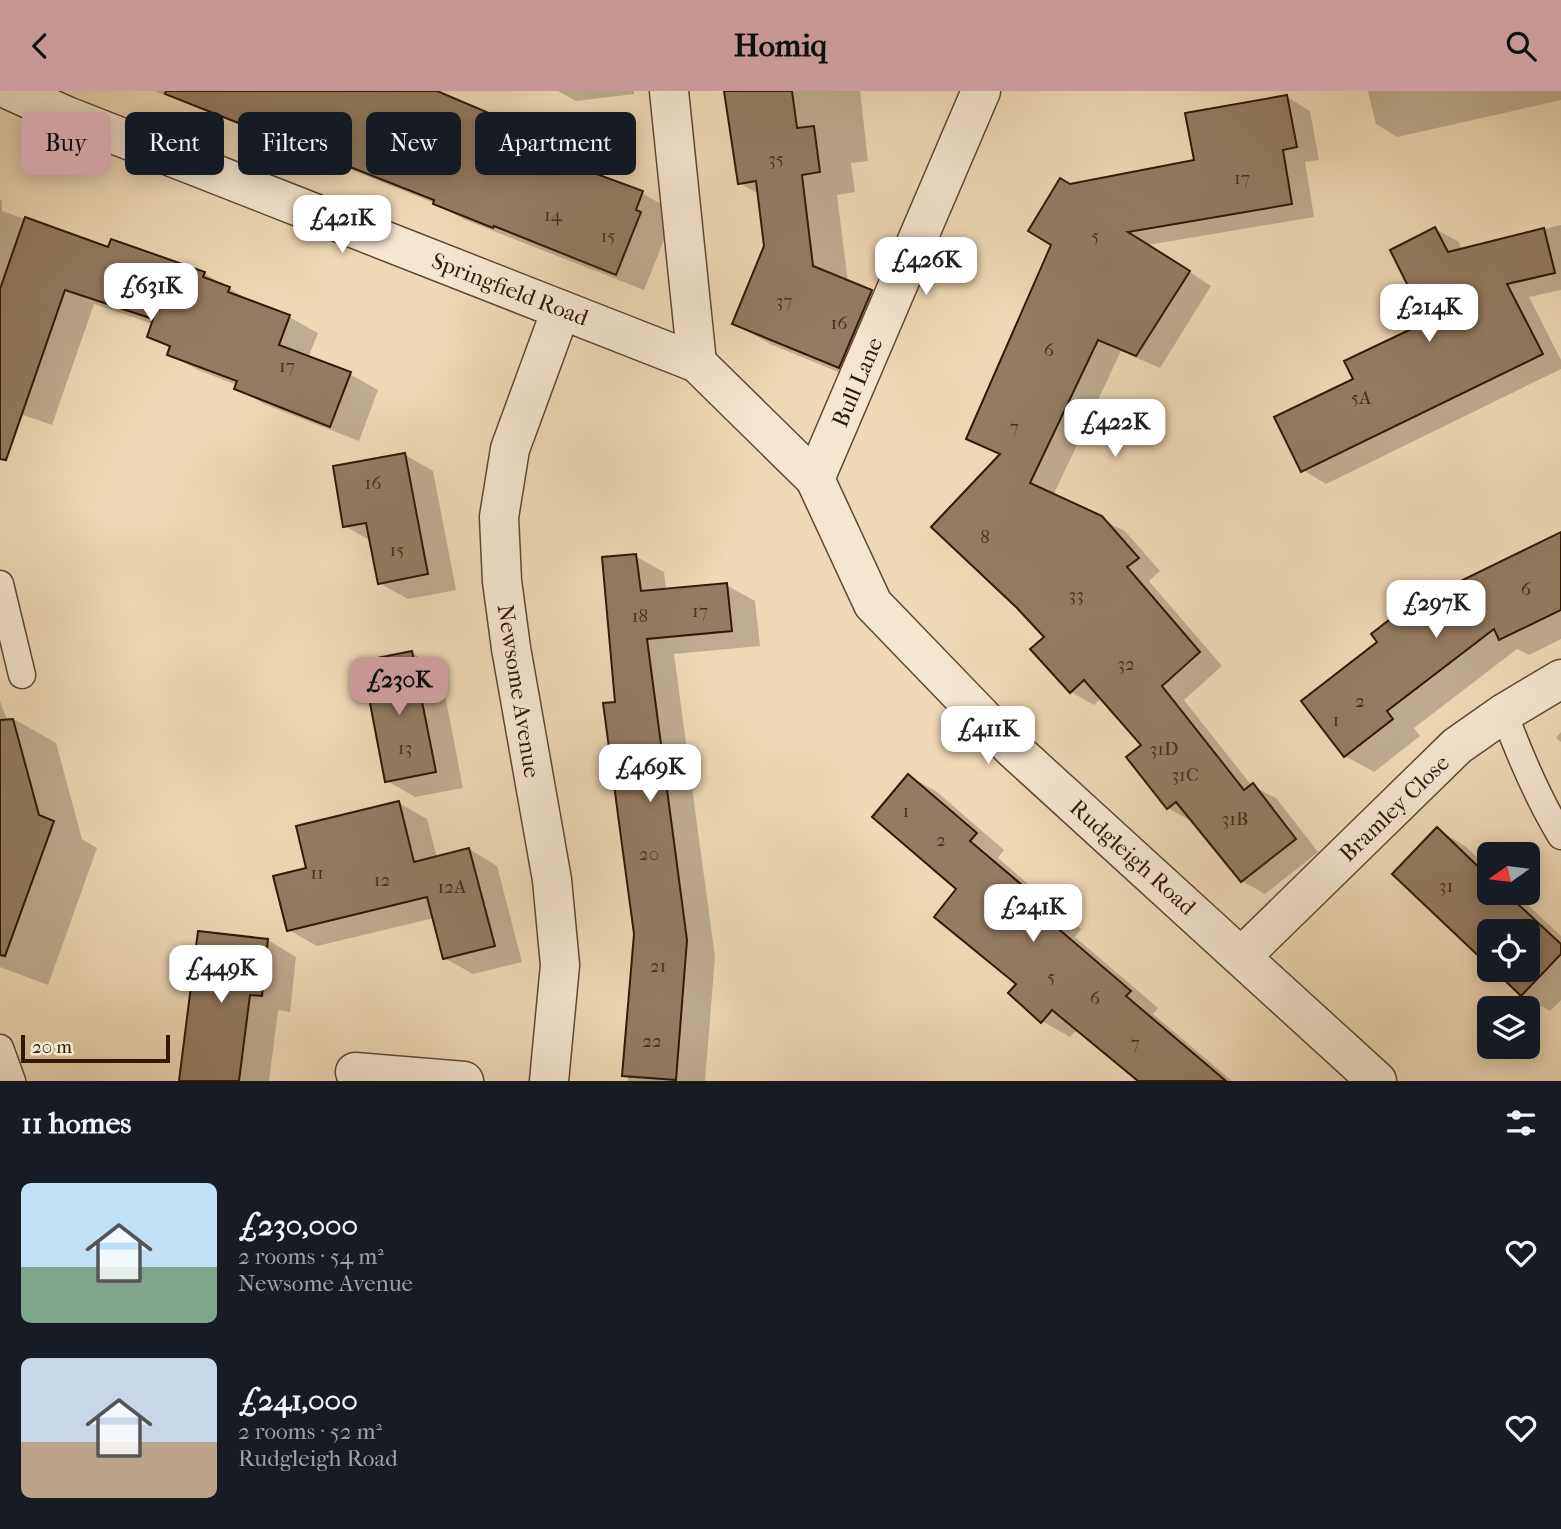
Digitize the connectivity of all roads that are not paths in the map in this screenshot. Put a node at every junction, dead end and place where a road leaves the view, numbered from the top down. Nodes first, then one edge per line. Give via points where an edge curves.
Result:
1 (11, 91) edge
2 (669, 91) edge
3 (981, 91) edge
4 (561, 310) junction
5 (697, 363) junction
6 (815, 479) junction
7 (0, 585) edge
8 (22, 675) dead end
9 (1561, 679) edge
10 (1504, 713) junction
11 (1561, 835) edge
12 (1242, 956) junction
13 (0, 1048) edge
14 (355, 1072) dead end
15 (12, 1081) edge
16 (464, 1081) edge
17 (549, 1081) edge
18 (1377, 1081) edge

1 - 4 street, Springfield Road
2 - 5 street
3 - 6 street, Bull Lane
4 - 5 street, Springfield Road
4 - 17 street, Newsome Avenue via 510,449 499,517 509,635 552,880 559,953
5 - 6 street, Rudgleigh Road
6 - 12 street, Rudgleigh Road via 873,604 1012,748
7 - 8 lane
9 - 10 street, Bramley Close
10 - 11 lane via 1524,765
10 - 12 street, Bramley Close via 1457,746
12 - 18 street, Rudgleigh Road
13 - 15 lane
14 - 16 street

